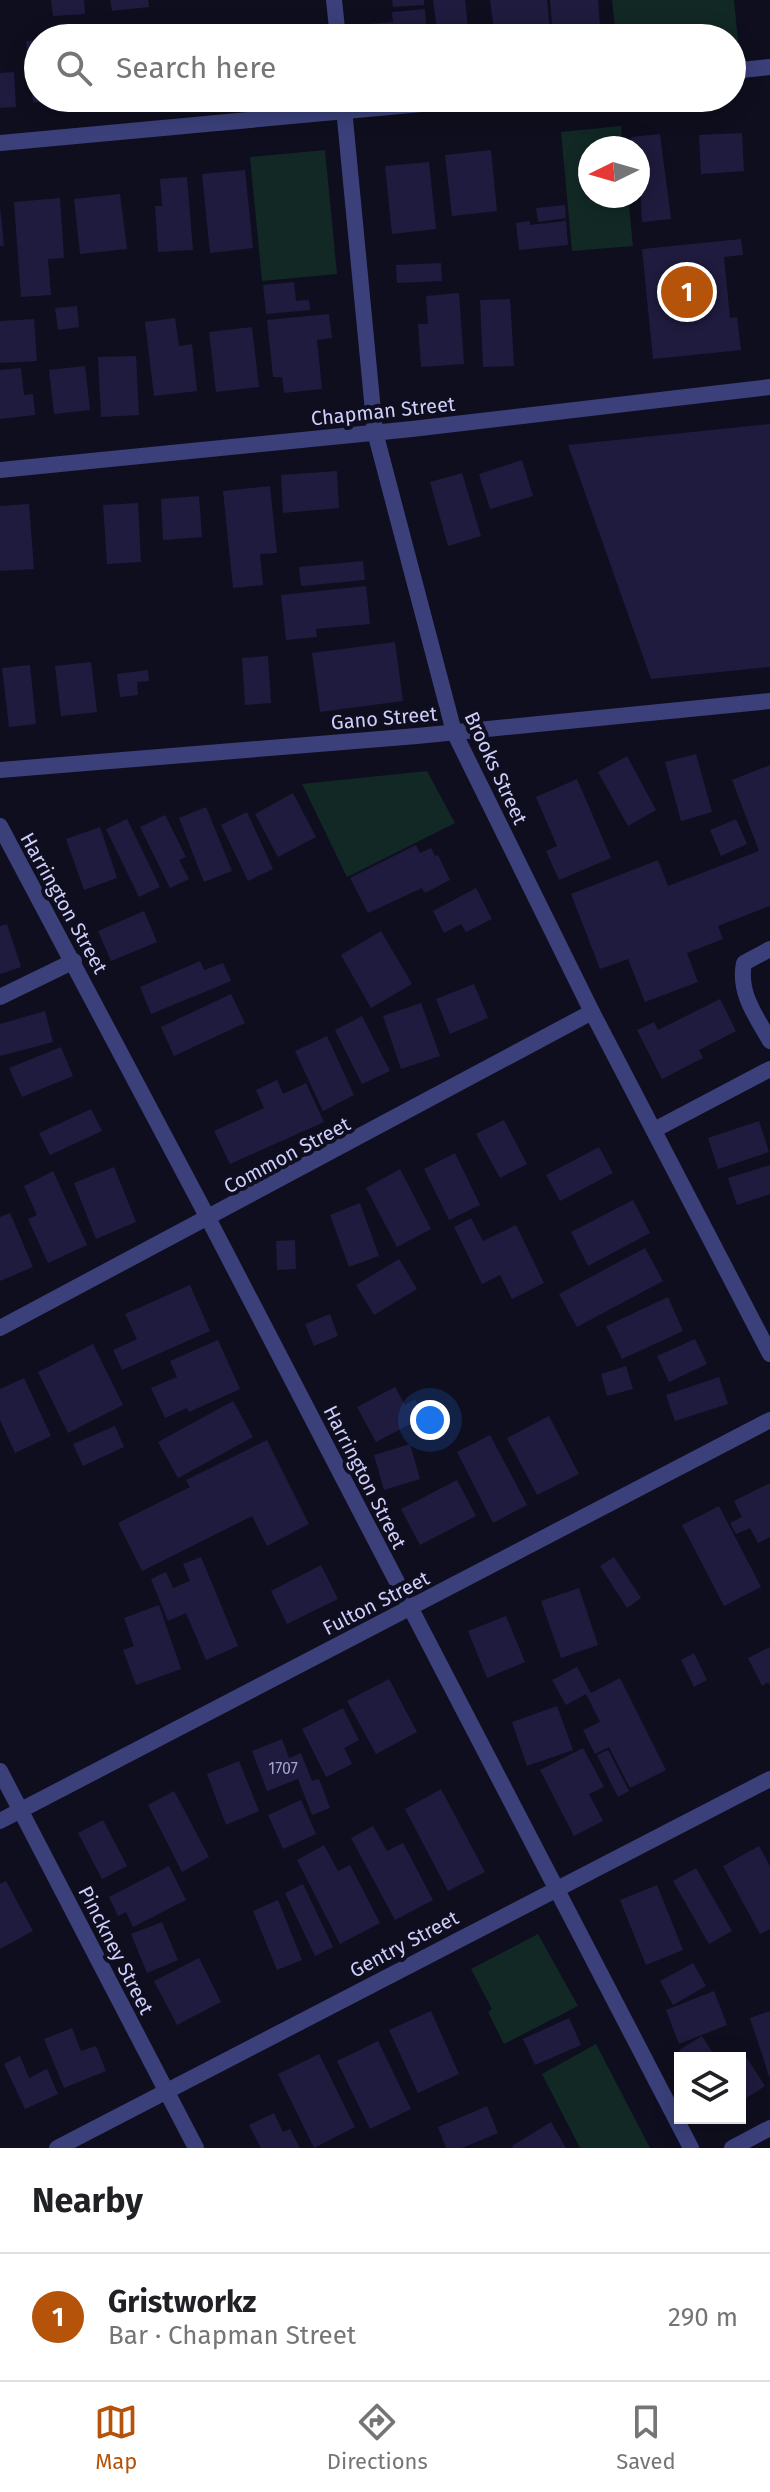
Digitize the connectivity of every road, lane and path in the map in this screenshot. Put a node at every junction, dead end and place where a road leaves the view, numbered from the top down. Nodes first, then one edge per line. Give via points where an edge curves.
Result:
1 (334, 0) edge
2 (337, 24) edge
3 (770, 67) edge
4 (746, 70) edge
5 (288, 112) edge
6 (345, 112) edge
7 (0, 143) edge
8 (770, 387) edge
9 (375, 432) junction
10 (0, 470) edge
11 (770, 701) edge
12 (454, 732) junction
13 (0, 770) edge
14 (0, 826) edge
15 (770, 949) edge
16 (74, 961) junction
17 (0, 997) edge
18 (592, 1012) junction
19 (770, 1041) edge
20 (770, 1069) edge
21 (656, 1129) junction
22 (209, 1220) junction
23 (0, 1328) edge
24 (770, 1354) edge
25 (770, 1420) edge
26 (410, 1608) junction
27 (0, 1771) edge
28 (770, 1779) edge
29 (20, 1810) junction
30 (0, 1821) edge
31 (556, 1888) junction
32 (167, 2091) junction
33 (770, 2128) edge
34 (57, 2148) edge
35 (196, 2148) edge
36 (691, 2148) edge
37 (732, 2148) edge

1 - 2 street
3 - 4 street
5 - 7 street
6 - 9 street, Brooks Street
8 - 9 street, Chapman Street
9 - 10 street, Chapman Street
9 - 12 street, Brooks Street
11 - 12 street, Gano Street
12 - 13 street, Gano Street
12 - 18 street, Brooks Street
14 - 16 street, Harrington Street
15 - 19 street via 744,963 741,979
16 - 17 street
16 - 22 street, Harrington Street
18 - 21 street, Brooks Street
18 - 22 street, Common Street
20 - 21 street
21 - 24 street, Brooks Street
22 - 23 street, Common Street
22 - 26 street, Harrington Street
25 - 26 street, Fulton Street
26 - 29 street, Fulton Street
26 - 31 street, Harrington Street
27 - 29 street, Pinckney Street
28 - 31 street, Gentry Street
29 - 30 street, Fulton Street
29 - 32 street, Pinckney Street
31 - 32 street, Gentry Street
31 - 36 street, Harrington Street
32 - 34 street, Gentry Street
32 - 35 street, Pinckney Street
33 - 37 street

